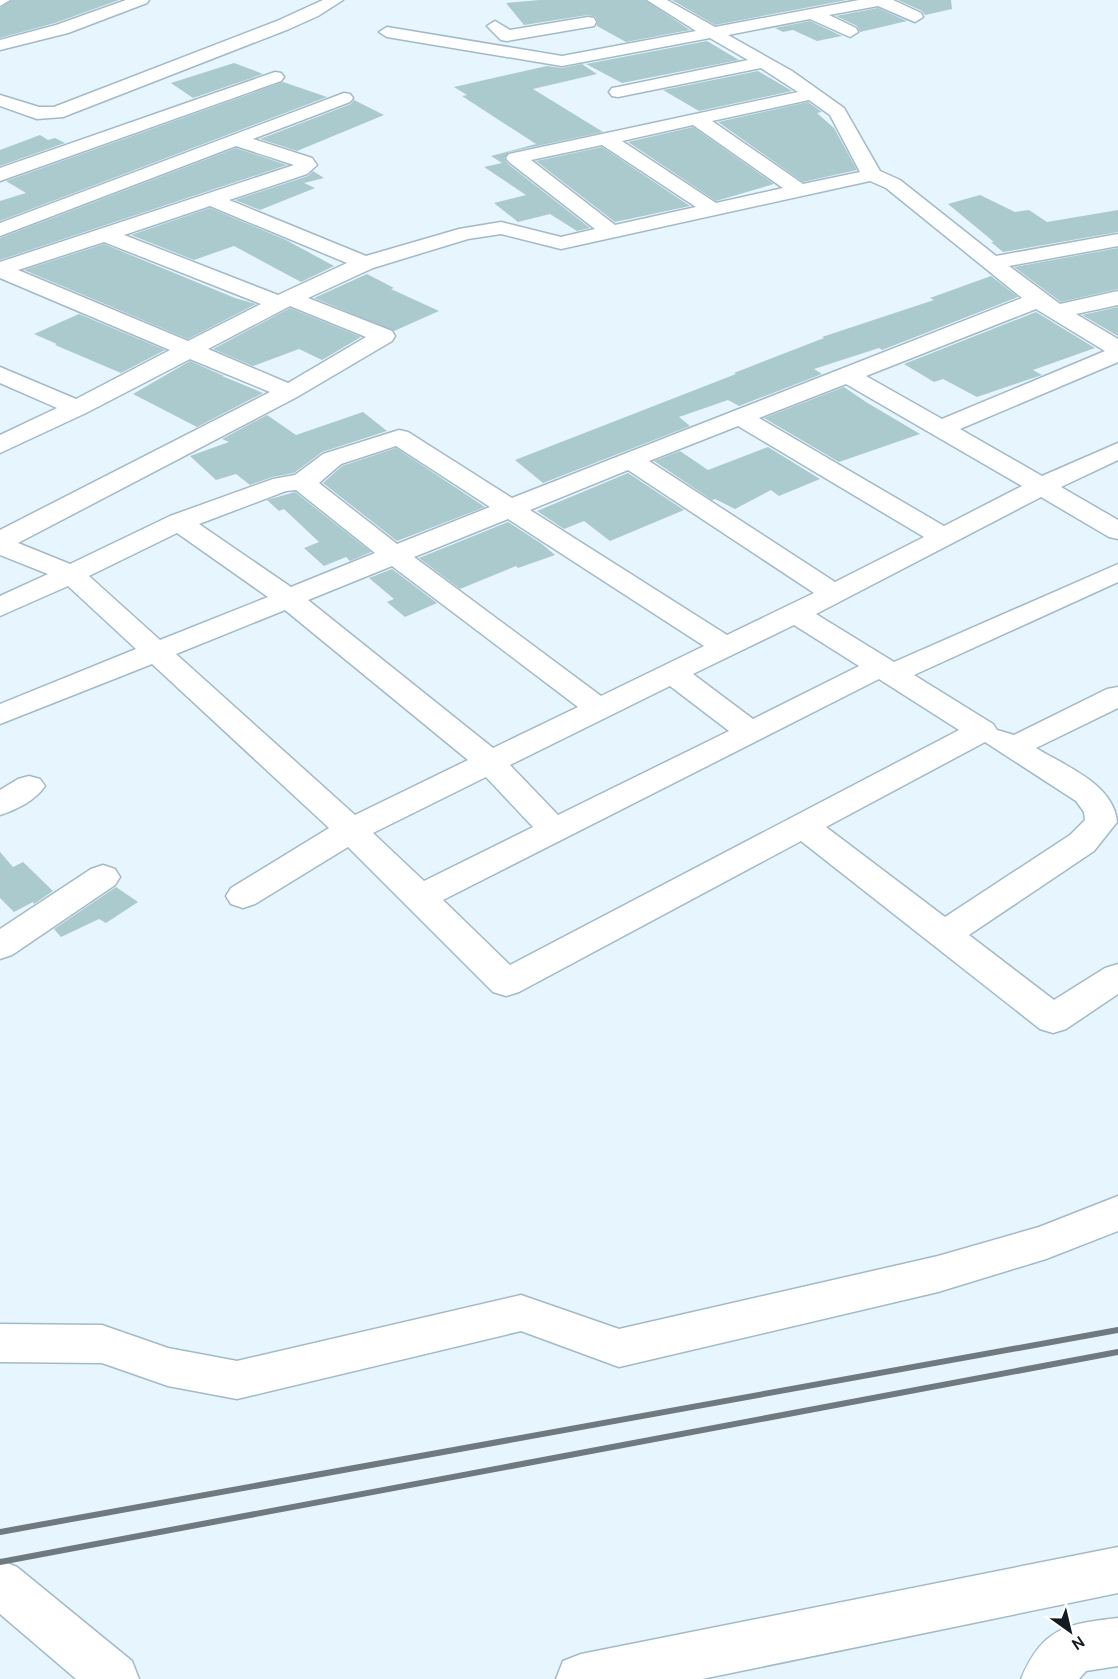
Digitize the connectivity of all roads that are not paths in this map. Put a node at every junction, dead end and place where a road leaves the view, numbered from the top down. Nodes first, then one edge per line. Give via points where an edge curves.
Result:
1 (141, 0) edge
2 (335, 0) edge
3 (656, 0) edge
4 (882, 0) edge
5 (571, 12) dead end
6 (813, 14) junction
7 (915, 17) dead end
8 (588, 22) junction
9 (495, 26) dead end
10 (387, 32) dead end
11 (850, 32) dead end
12 (713, 33) junction
13 (0, 45) edge
14 (629, 48) junction
15 (568, 60) junction
16 (764, 62) junction
17 (588, 73) dead end
18 (275, 77) dead end
19 (200, 82) dead end
20 (229, 93) junction
21 (813, 94) junction
22 (344, 98) dead end
23 (0, 100) edge
24 (297, 116) junction
25 (696, 119) junction
26 (670, 125) junction
27 (606, 139) junction
28 (236, 140) junction
29 (0, 175) edge
30 (872, 175) junction
31 (800, 191) junction
32 (209, 199) junction
33 (713, 210) junction
34 (0, 230) edge
35 (611, 232) junction
36 (103, 234) junction
37 (1118, 240) edge
38 (365, 262) junction
39 (992, 263) junction
40 (0, 269) edge
41 (1118, 298) edge
42 (284, 300) junction
43 (1047, 306) junction
44 (189, 350) junction
45 (1118, 351) edge
46 (0, 374) edge
47 (848, 375) junction
48 (289, 392) junction
49 (77, 408) junction
50 (741, 418) junction
51 (940, 428) junction
52 (0, 445) edge
53 (1118, 451) edge
54 (630, 460) junction
55 (302, 482) junction
56 (1041, 486) junction
57 (513, 508) junction
58 (179, 522) junction
59 (1118, 531) edge
60 (944, 537) junction
61 (0, 543) edge
62 (394, 555) junction
63 (1118, 572) edge
64 (71, 574) junction
65 (834, 594) junction
66 (288, 598) junction
67 (0, 607) edge
68 (795, 613) junction
69 (726, 647) junction
70 (156, 650) junction
71 (886, 671) junction
72 (672, 673) junction
73 (598, 708) junction
74 (1110, 709) edge
75 (0, 715) edge
76 (982, 731) junction
77 (751, 732) junction
78 (1013, 747) junction
79 (490, 762) junction
80 (29, 786) dead end
81 (0, 804) edge
82 (803, 826) junction
83 (351, 830) junction
84 (554, 830) junction
85 (103, 878) dead end
86 (243, 896) dead end
87 (419, 898) junction
88 (944, 935) junction
89 (0, 946) edge
90 (1118, 977) edge
91 (1118, 1213) edge
92 (0, 1343) edge
93 (1118, 1570) edge
94 (0, 1583) edge
95 (1118, 1642) edge
96 (114, 1679) edge
97 (581, 1679) edge
98 (1046, 1679) edge

1 - 13 street via 62,29
2 - 23 street via 283,26 56,113 37,113
3 - 12 street
4 - 6 street
4 - 7 street
5 - 8 street
6 - 11 street
6 - 12 street
8 - 9 street via 507,36
8 - 14 street
10 - 15 street
12 - 14 street
12 - 16 street
14 - 15 street
15 - 17 street
16 - 21 street
16 - 26 street via 613,89
18 - 20 street
19 - 20 street
20 - 24 street
20 - 29 street
21 - 25 street
21 - 30 street via 837,112
22 - 24 street
24 - 28 street
25 - 26 street
25 - 31 street
26 - 27 street
27 - 33 street
27 - 35 street via 516,158
28 - 32 street via 307,165
28 - 34 street
30 - 31 street
30 - 39 street via 893,184
31 - 33 street
32 - 36 street
32 - 38 street
33 - 35 street
35 - 38 street via 561,243 501,228 466,233
36 - 40 street
36 - 42 street
37 - 39 street
38 - 42 street
39 - 43 street
40 - 44 street
41 - 43 street
42 - 44 street
42 - 48 street via 384,336
43 - 45 street
43 - 47 street
44 - 48 street
44 - 49 street
45 - 51 street
46 - 49 street
47 - 50 street
47 - 51 street
48 - 61 street
49 - 52 street
50 - 54 street
50 - 60 street
51 - 56 street
53 - 56 street
54 - 57 street
54 - 65 street
55 - 57 street via 332,459 399,437
55 - 58 street via 282,484
55 - 62 street
56 - 59 street
56 - 60 street
57 - 62 street
57 - 69 street
58 - 64 street
58 - 66 street
60 - 65 street
61 - 64 street
62 - 66 street
62 - 73 street
63 - 71 street
64 - 67 street
64 - 70 street
65 - 68 street
66 - 70 street
66 - 79 street
68 - 69 street
68 - 71 street
69 - 72 street
70 - 75 street
70 - 83 street
71 - 76 street
71 - 77 street
72 - 73 street
72 - 77 street
73 - 79 street
74 - 78 street
76 - 78 street
76 - 82 street
77 - 84 street
78 - 88 street via 1087,794 1100,810 1101,822 1082,843
79 - 83 street
79 - 84 street
80 - 81 street
82 - 87 street via 506,983
82 - 88 street
83 - 86 street
83 - 87 street
84 - 87 street
85 - 89 street
88 - 90 street via 1053,1019
91 - 92 street via 1046,1242 938,1274 619,1348 521,1313 237,1380 168,1367 102,1344
93 - 97 street
94 - 96 street
95 - 98 street via 1073,1648

